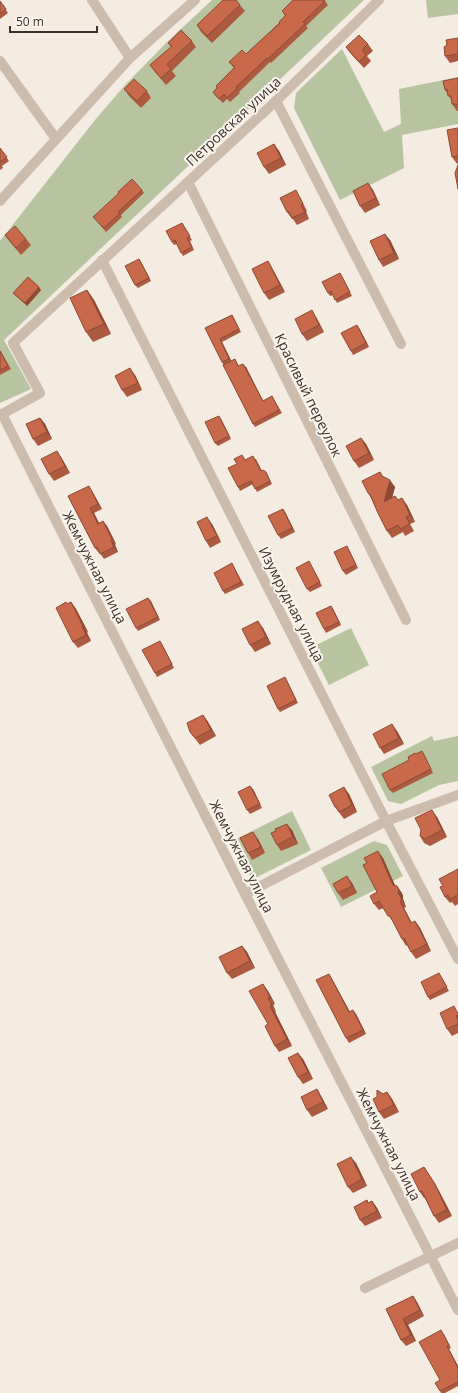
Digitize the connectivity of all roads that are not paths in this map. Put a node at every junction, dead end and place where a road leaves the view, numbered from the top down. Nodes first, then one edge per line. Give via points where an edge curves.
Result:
1 (92, 0) edge
2 (195, 0) edge
3 (379, 0) edge
4 (130, 58) junction
5 (0, 60) edge
6 (276, 101) junction
7 (56, 139) junction
8 (188, 182) junction
9 (0, 201) edge
10 (102, 260) junction
11 (401, 344) dead end
12 (2, 414) joint
13 (406, 620) dead end
14 (458, 795) edge
15 (386, 821) junction
16 (245, 894) junction
17 (458, 959) edge
18 (458, 1243) edge
19 (431, 1256) junction
20 (365, 1288) dead end
21 (458, 1310) edge

1 - 4 street
2 - 4 street
3 - 6 street, Петровская улица
4 - 7 street
5 - 7 street
6 - 8 street, Петровская улица
6 - 11 street
7 - 9 street
8 - 10 street, Петровская улица
8 - 13 street, Красивый переулок
10 - 12 street, Петровская улица via 13,343 40,393
10 - 15 street, Изумрудная улица
12 - 16 street, Жемчужная улица
14 - 15 street
15 - 16 street
15 - 17 street, Изумрудная улица
16 - 19 street, Жемчужная улица
18 - 19 street
19 - 20 street
19 - 21 street, Жемчужная улица

